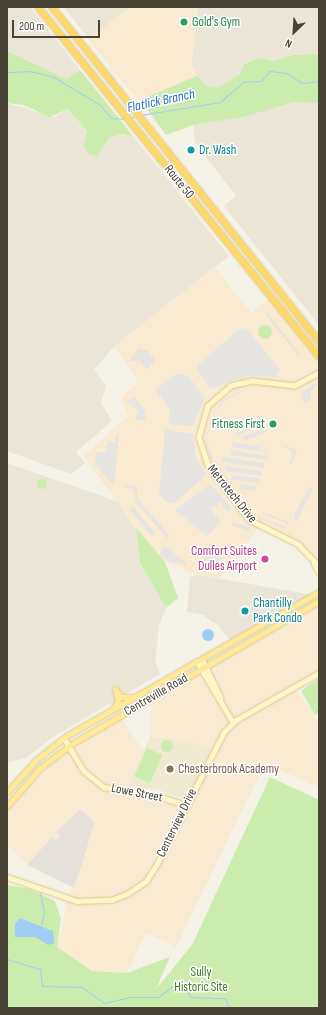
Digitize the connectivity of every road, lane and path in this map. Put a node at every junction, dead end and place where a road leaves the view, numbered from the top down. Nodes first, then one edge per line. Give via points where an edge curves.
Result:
1 (38, 7) edge
2 (52, 7) edge
3 (319, 341) edge
4 (319, 357) edge
5 (319, 373) edge
6 (312, 558) junction
7 (319, 566) edge
8 (319, 572) edge
9 (319, 592) edge
10 (319, 601) edge
11 (200, 660) junction
12 (204, 668) junction
13 (319, 673) edge
14 (136, 696) junction
15 (111, 710) junction
16 (233, 722) junction
17 (64, 738) junction
18 (68, 746) junction
19 (7, 792) edge
20 (186, 805) junction
21 (7, 806) edge
22 (7, 877) edge

1 - 4 highway, Route 50
2 - 3 highway, Route 50
5 - 6 street, Metrotech Drive via 295,386 256,381 231,386 208,406 199,432 205,461 248,517 265,530 298,544
6 - 7 street, Metrotech Drive
6 - 8 street, Metrotech Drive
9 - 11 main road, Centreville Road
10 - 12 main road, Centreville Road
11 - 12 street
11 - 14 main road, Centreville Road
12 - 16 street
12 - 18 main road, Centreville Road
13 - 16 street, Centerview Drive
14 - 15 main road, Centreville Road
14 - 15 main road via 124,698 115,689 118,701
15 - 17 main road, Centreville Road
16 - 20 street, Centerview Drive via 216,743
17 - 18 street, Lowe Street
17 - 19 main road, Centreville Road via 37,759
18 - 20 street, Lowe Street via 84,771 104,787 161,796
18 - 21 main road, Centreville Road via 40,768
20 - 22 street, Centerview Drive via 155,869 127,894 110,901 77,901

